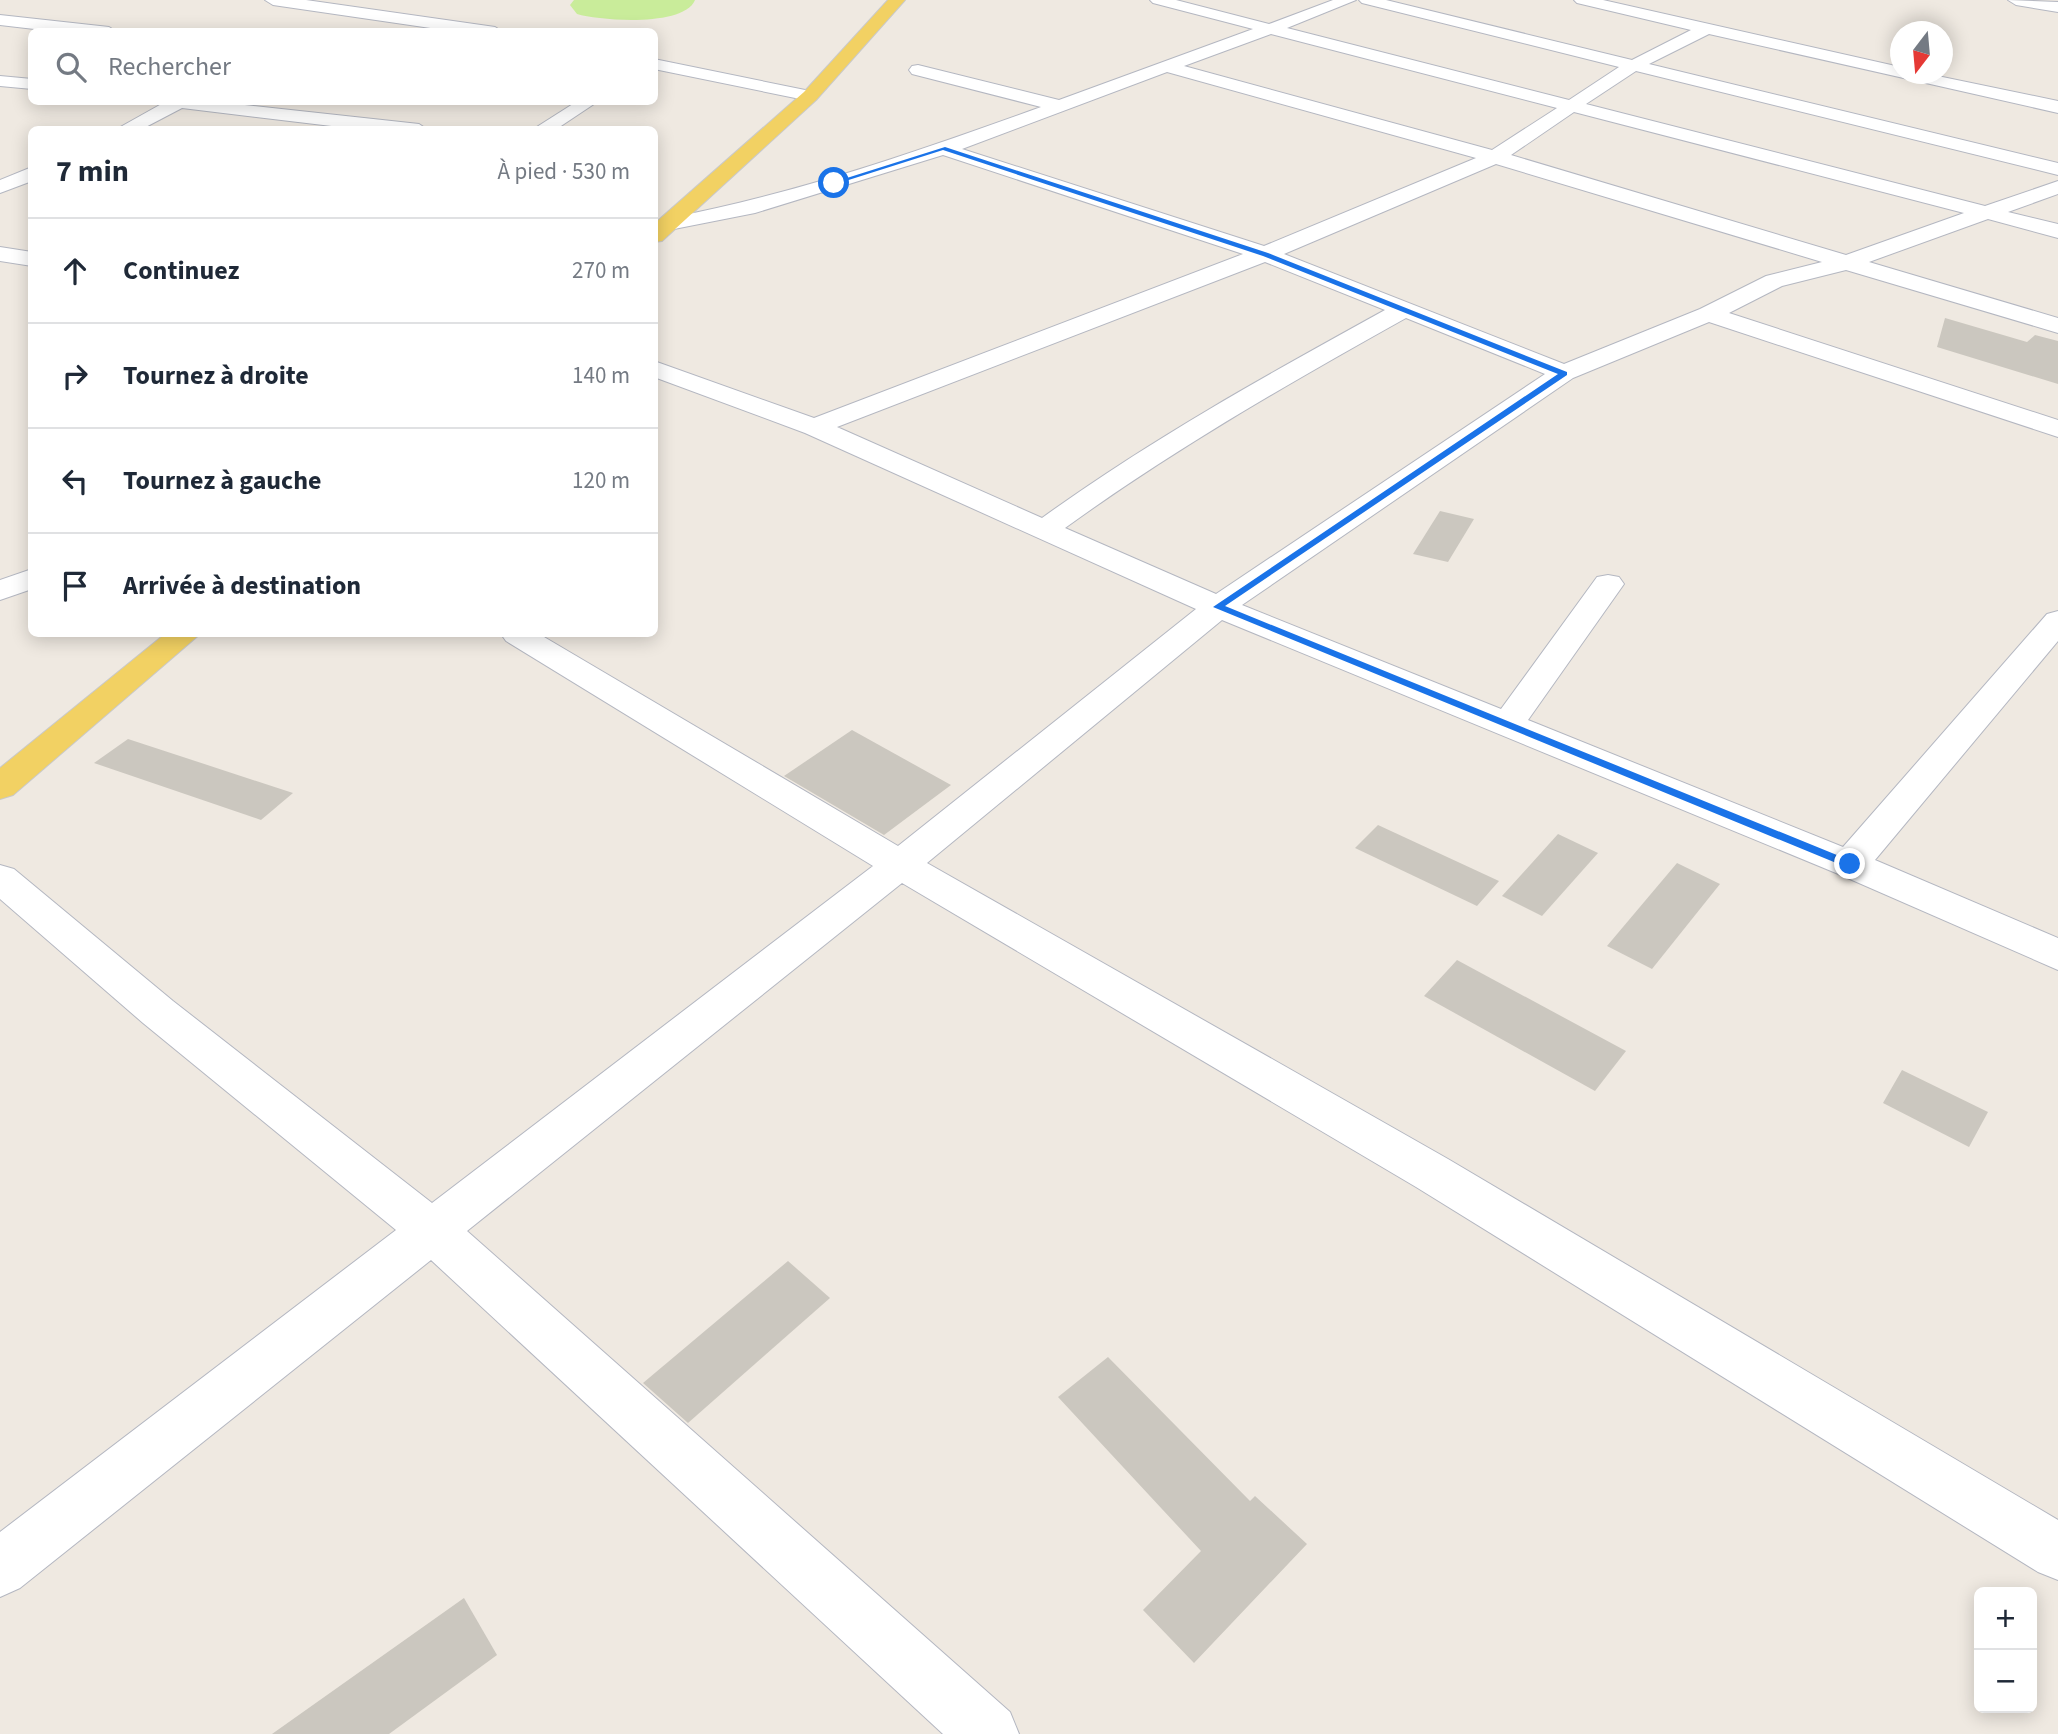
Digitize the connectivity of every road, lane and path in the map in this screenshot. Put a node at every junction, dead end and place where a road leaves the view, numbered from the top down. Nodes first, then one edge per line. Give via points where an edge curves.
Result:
1 (273, 0) edge
2 (897, 0) edge
3 (1158, 0) edge
4 (1348, 0) edge
5 (1367, 0) edge
6 (1583, 0) edge
7 (2016, 0) edge
8 (2058, 7) edge
9 (0, 20) edge
10 (73, 28) edge
11 (467, 28) edge
12 (1707, 28) junction
13 (1266, 29) junction
14 (658, 65) edge
15 (1163, 66) junction
16 (1632, 66) junction
17 (918, 69) dead end
18 (1890, 70) edge
19 (0, 81) edge
20 (28, 84) edge
21 (1952, 84) edge
22 (810, 96) junction
23 (174, 105) edge
24 (207, 105) edge
25 (583, 105) edge
26 (1056, 105) junction
27 (1572, 105) junction
28 (386, 107) dead end
29 (2058, 107) edge
30 (358, 122) junction
31 (132, 126) edge
32 (388, 126) edge
33 (548, 126) edge
34 (943, 149) junction
35 (1495, 157) junction
36 (2058, 169) edge
37 (28, 175) edge
38 (0, 187) edge
39 (2058, 187) edge
40 (1992, 213) junction
41 (662, 230) edge
42 (2058, 232) edge
43 (0, 254) edge
44 (1265, 254) junction
45 (28, 258) edge
46 (1845, 264) junction
47 (1403, 310) junction
48 (1708, 314) junction
49 (2058, 326) edge
50 (658, 369) edge
51 (1564, 373) junction
52 (814, 426) junction
53 (2058, 429) edge
54 (1042, 531) junction
55 (28, 580) edge
56 (1608, 584) dead end
57 (0, 591) edge
58 (1218, 607) junction
59 (2058, 621) edge
60 (180, 637) edge
61 (522, 637) edge
62 (1506, 726) junction
63 (0, 787) edge
64 (1850, 864) junction
65 (900, 865) junction
66 (0, 878) edge
67 (2058, 955) edge
68 (434, 1232) junction
69 (2058, 1552) edge
70 (0, 1568) edge
71 (988, 1734) edge

1 - 11 street
2 - 22 main road
3 - 13 street
4 - 13 street
5 - 16 street
6 - 12 street
7 - 8 street
9 - 10 street
12 - 16 street
12 - 18 street
13 - 15 street
13 - 27 street
14 - 22 street
15 - 26 street
15 - 35 street
16 - 27 street
16 - 36 street
17 - 26 street
19 - 20 street
21 - 29 street
22 - 41 main road
23 - 31 street
24 - 30 street
25 - 33 street
26 - 34 street
27 - 35 street
27 - 40 street
28 - 30 street
30 - 32 street
34 - 41 street via 748,209
34 - 44 street
35 - 44 street
35 - 46 street
37 - 38 street
39 - 40 street
40 - 42 street
40 - 46 street
43 - 45 street
44 - 47 street
44 - 52 street
46 - 48 street via 1774,281
46 - 49 street
47 - 51 street
47 - 54 street via 1154,452
48 - 51 street
48 - 53 street
50 - 52 street
51 - 58 street
52 - 54 street
54 - 58 street
55 - 57 street
56 - 62 street
58 - 62 street
58 - 65 street
59 - 64 street
60 - 63 main road
61 - 65 street
62 - 64 street
64 - 67 street
65 - 68 street
65 - 69 street via 1432,1173
66 - 68 street via 158,1012
68 - 70 street
68 - 71 street

